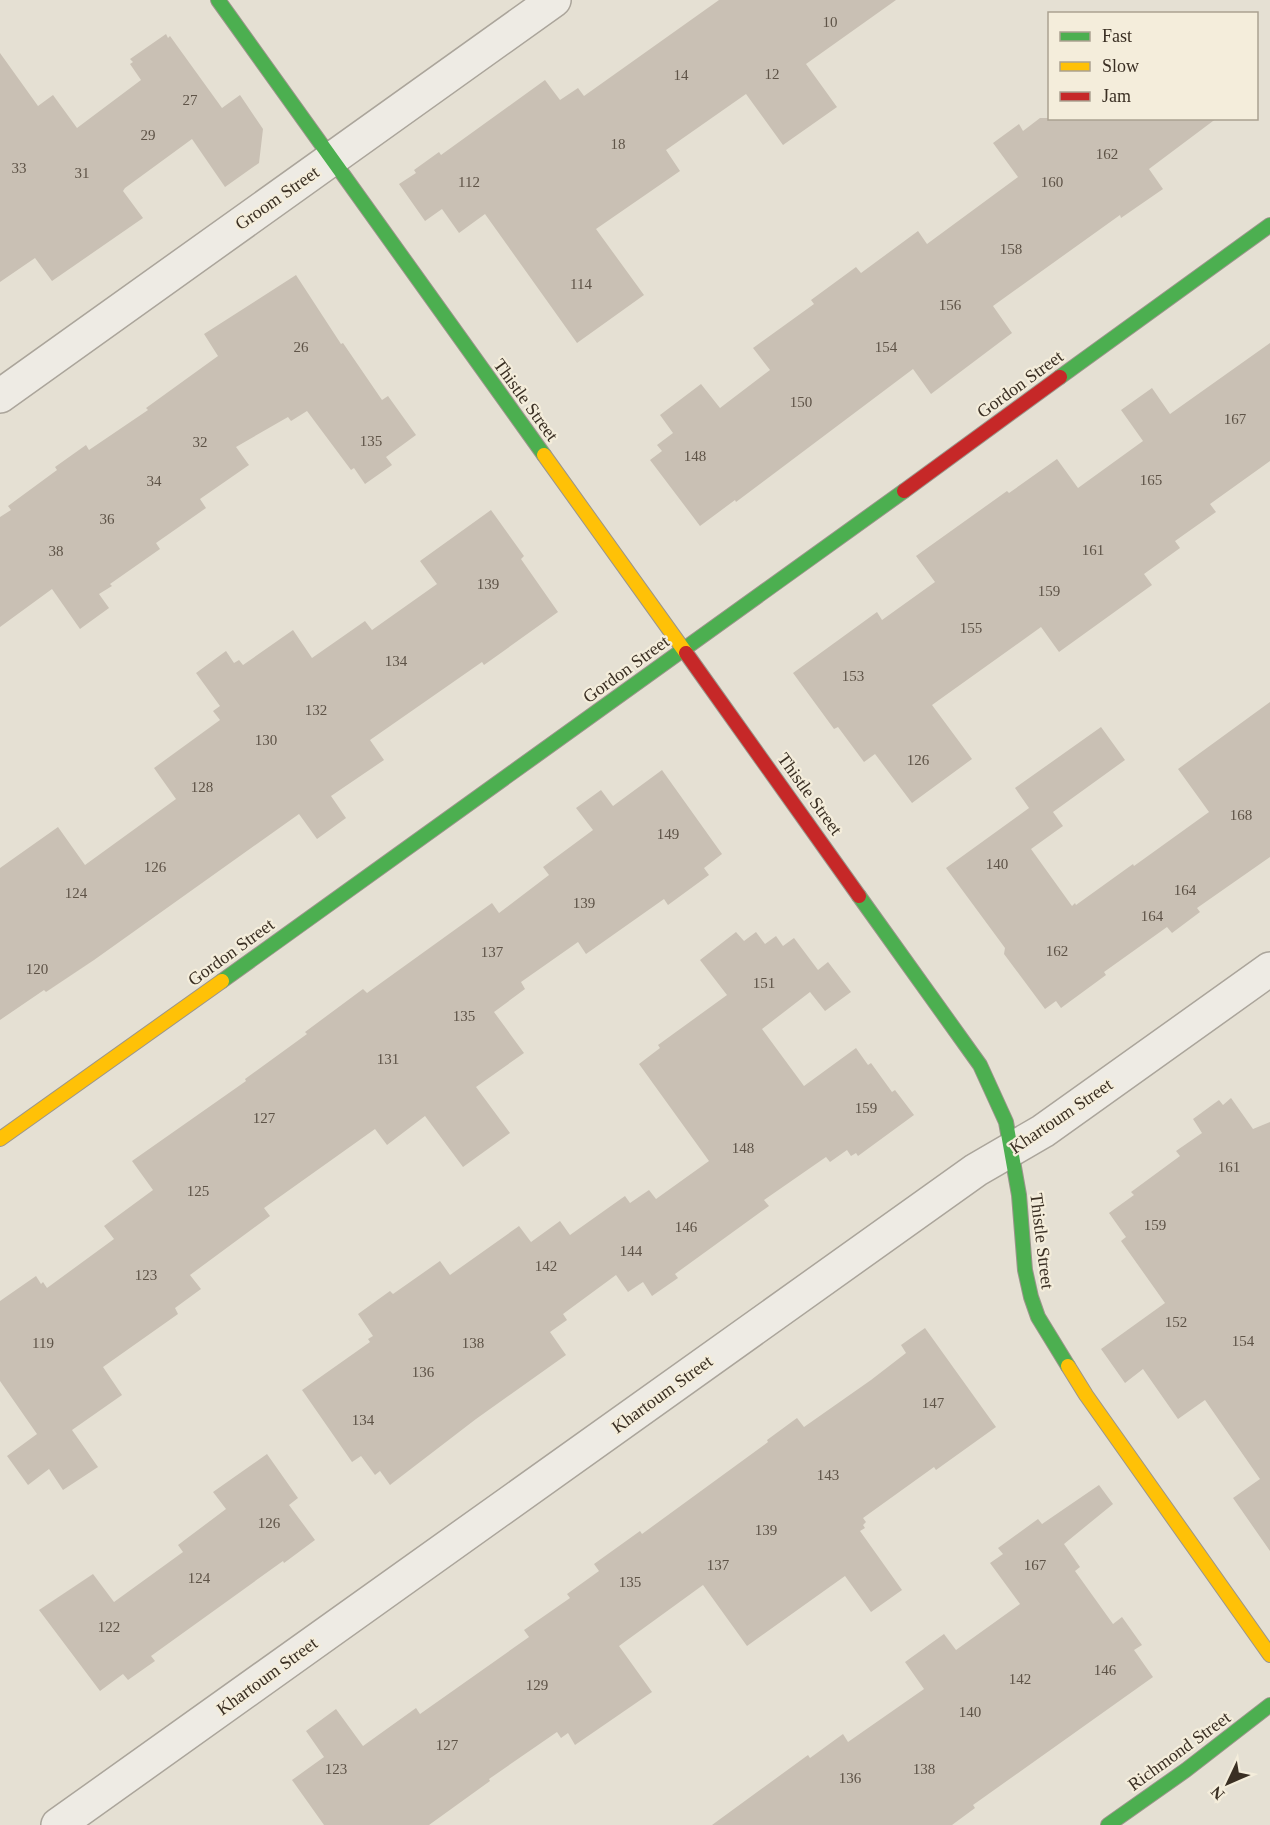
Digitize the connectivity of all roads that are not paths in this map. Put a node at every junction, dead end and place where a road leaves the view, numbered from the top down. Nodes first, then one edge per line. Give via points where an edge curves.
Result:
1 (218, 0) edge
2 (554, 0) edge
3 (331, 160) junction
4 (1270, 225) edge
5 (0, 396) edge
6 (684, 650) junction
7 (1270, 969) edge
8 (0, 1138) edge
9 (1012, 1149) junction
10 (1270, 1655) edge
11 (1270, 1705) edge
12 (58, 1825) edge
13 (1108, 1825) edge

1 - 3 street, Thistle Street
2 - 3 street, Groom Street
3 - 5 street, Groom Street
3 - 6 street, Thistle Street
4 - 6 street, Gordon Street
6 - 8 street, Gordon Street
6 - 9 street, Thistle Street via 980,1065 1005,1122
7 - 9 street, Khartoum Street
9 - 10 street, Thistle Street via 1025,1270 1038,1317 1086,1395
9 - 12 street, Khartoum Street via 976,1170
11 - 13 street, Richmond Street

